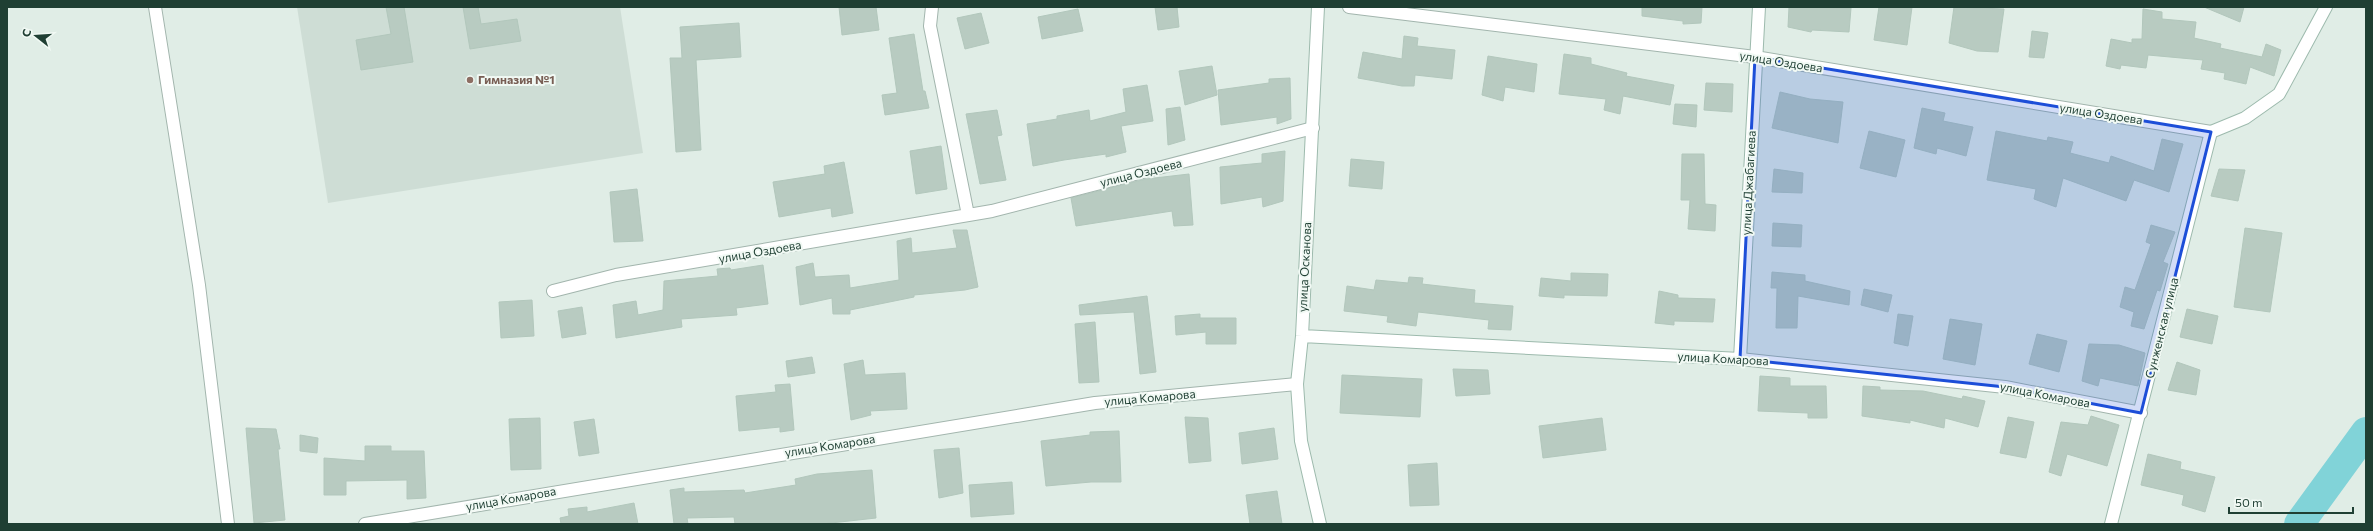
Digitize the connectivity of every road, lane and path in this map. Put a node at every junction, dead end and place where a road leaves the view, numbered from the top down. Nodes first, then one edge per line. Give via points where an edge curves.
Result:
1 (156, 7) edge
2 (932, 7) edge
3 (1318, 7) edge
4 (1348, 7) edge
5 (1759, 7) edge
6 (2326, 7) edge
7 (1755, 57) junction
8 (1313, 128) junction
9 (2211, 132) junction
10 (968, 215) junction
11 (553, 291) dead end
12 (1302, 336) junction
13 (1740, 359) junction
14 (1297, 384) junction
15 (2140, 413) junction
16 (228, 524) edge
17 (365, 524) edge
18 (1320, 524) edge
19 (2112, 524) edge

1 - 16 street via 199,285
2 - 10 street via 930,26
3 - 8 street, улица Осканова
4 - 7 street, улица Оздоева
5 - 7 street, улица Джабагиева
6 - 9 street via 2279,94 2245,118
7 - 9 street, улица Оздоева
7 - 13 street, улица Джабагиева
8 - 10 street, улица Оздоева
8 - 12 street, улица Осканова
9 - 15 street, Сунженская улица
10 - 11 street, улица Оздоева via 616,275
12 - 13 street, улица Комарова
12 - 14 street, улица Осканова
13 - 15 street, улица Комарова via 2005,387
14 - 17 street, улица Комарова via 1095,403
14 - 18 street, улица Осканова via 1301,441
15 - 19 street, Сунженская улица

